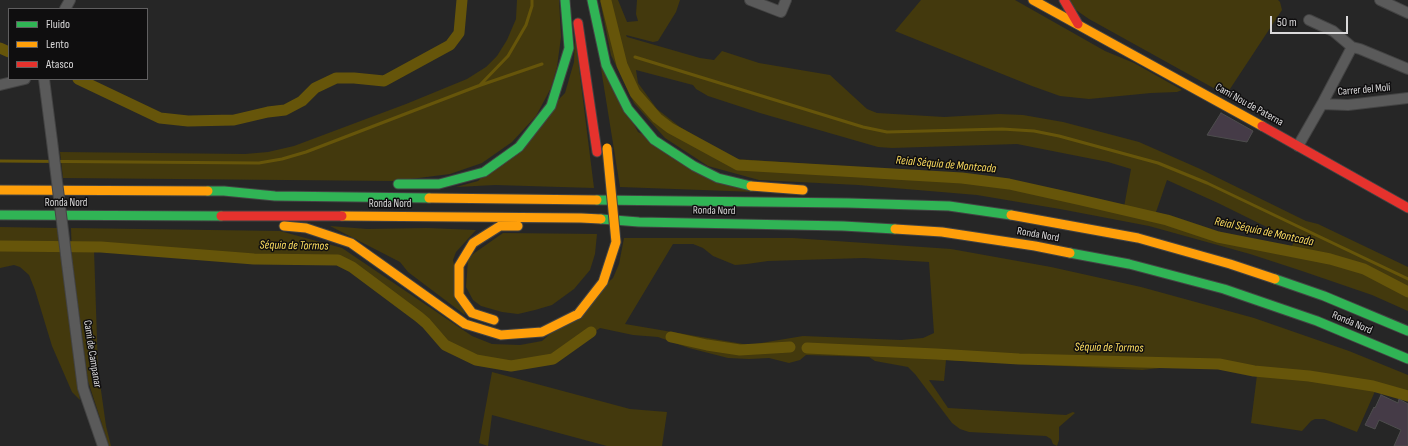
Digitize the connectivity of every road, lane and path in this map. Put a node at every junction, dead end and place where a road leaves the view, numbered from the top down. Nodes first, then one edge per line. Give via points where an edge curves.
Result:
1 (565, 0) edge
2 (587, 0) edge
3 (592, 0) edge
4 (750, 0) edge
5 (786, 0) edge
6 (1033, 0) edge
7 (1064, 0) edge
8 (1380, 0) edge
9 (575, 7) edge
10 (1408, 13) edge
11 (1309, 20) dead end
12 (1078, 24) junction
13 (1352, 47) junction
14 (593, 50) dead end
15 (1408, 69) edge
16 (21, 80) edge
17 (44, 80) edge
18 (0, 85) edge
19 (1408, 98) edge
20 (1322, 104) junction
21 (607, 145) dead end
22 (1298, 146) junction
23 (597, 156) dead end
24 (392, 184) dead end
25 (268, 187) dead end
26 (600, 189) dead end
27 (0, 190) edge
28 (813, 191) dead end
29 (224, 192) junction
30 (850, 194) dead end
31 (949, 206) junction
32 (1408, 208) edge
33 (0, 215) edge
34 (177, 216) junction
35 (639, 222) junction
36 (604, 226) dead end
37 (505, 323) dead end
38 (1408, 332) edge
39 (1408, 360) edge
40 (103, 446) edge

1 - 24 main road via 569,48 551,106 519,147 484,172 439,184
2 - 14 main road
3 - 28 main road via 606,65 628,109 654,140 718,178 746,186
4 - 5 street via 781,12
6 - 12 main road, Camí Nou de Paterna
7 - 12 main road
8 - 10 street
9 - 23 main road
11 - 13 street via 1333,31
12 - 22 main road, Camí Nou de Paterna
13 - 15 street
13 - 20 street
16 - 18 street
17 - 40 street, Camí de Campanar, bridge via 83,388
19 - 20 street, Carrer del Molí via 1348,105
20 - 22 street
21 - 34 main road, bridge via 616,242 603,282 578,314 542,332 501,335 465,324 351,243 306,228
22 - 32 main road, Camí Nou de Paterna
25 - 29 main road
26 - 36 main road
27 - 29 main road, Ronda Nord
29 - 31 main road, Ronda Nord via 275,196
30 - 31 main road
31 - 38 main road, Ronda Nord via 1138,238 1230,264 1324,296
33 - 34 main road, Ronda Nord
34 - 35 main road, Ronda Nord via 581,218
35 - 37 main road via 580,226 500,226 473,243 458,266 459,295 472,313
35 - 39 main road, Ronda Nord via 843,226 942,232 1035,246 1129,264 1224,289 1317,321

